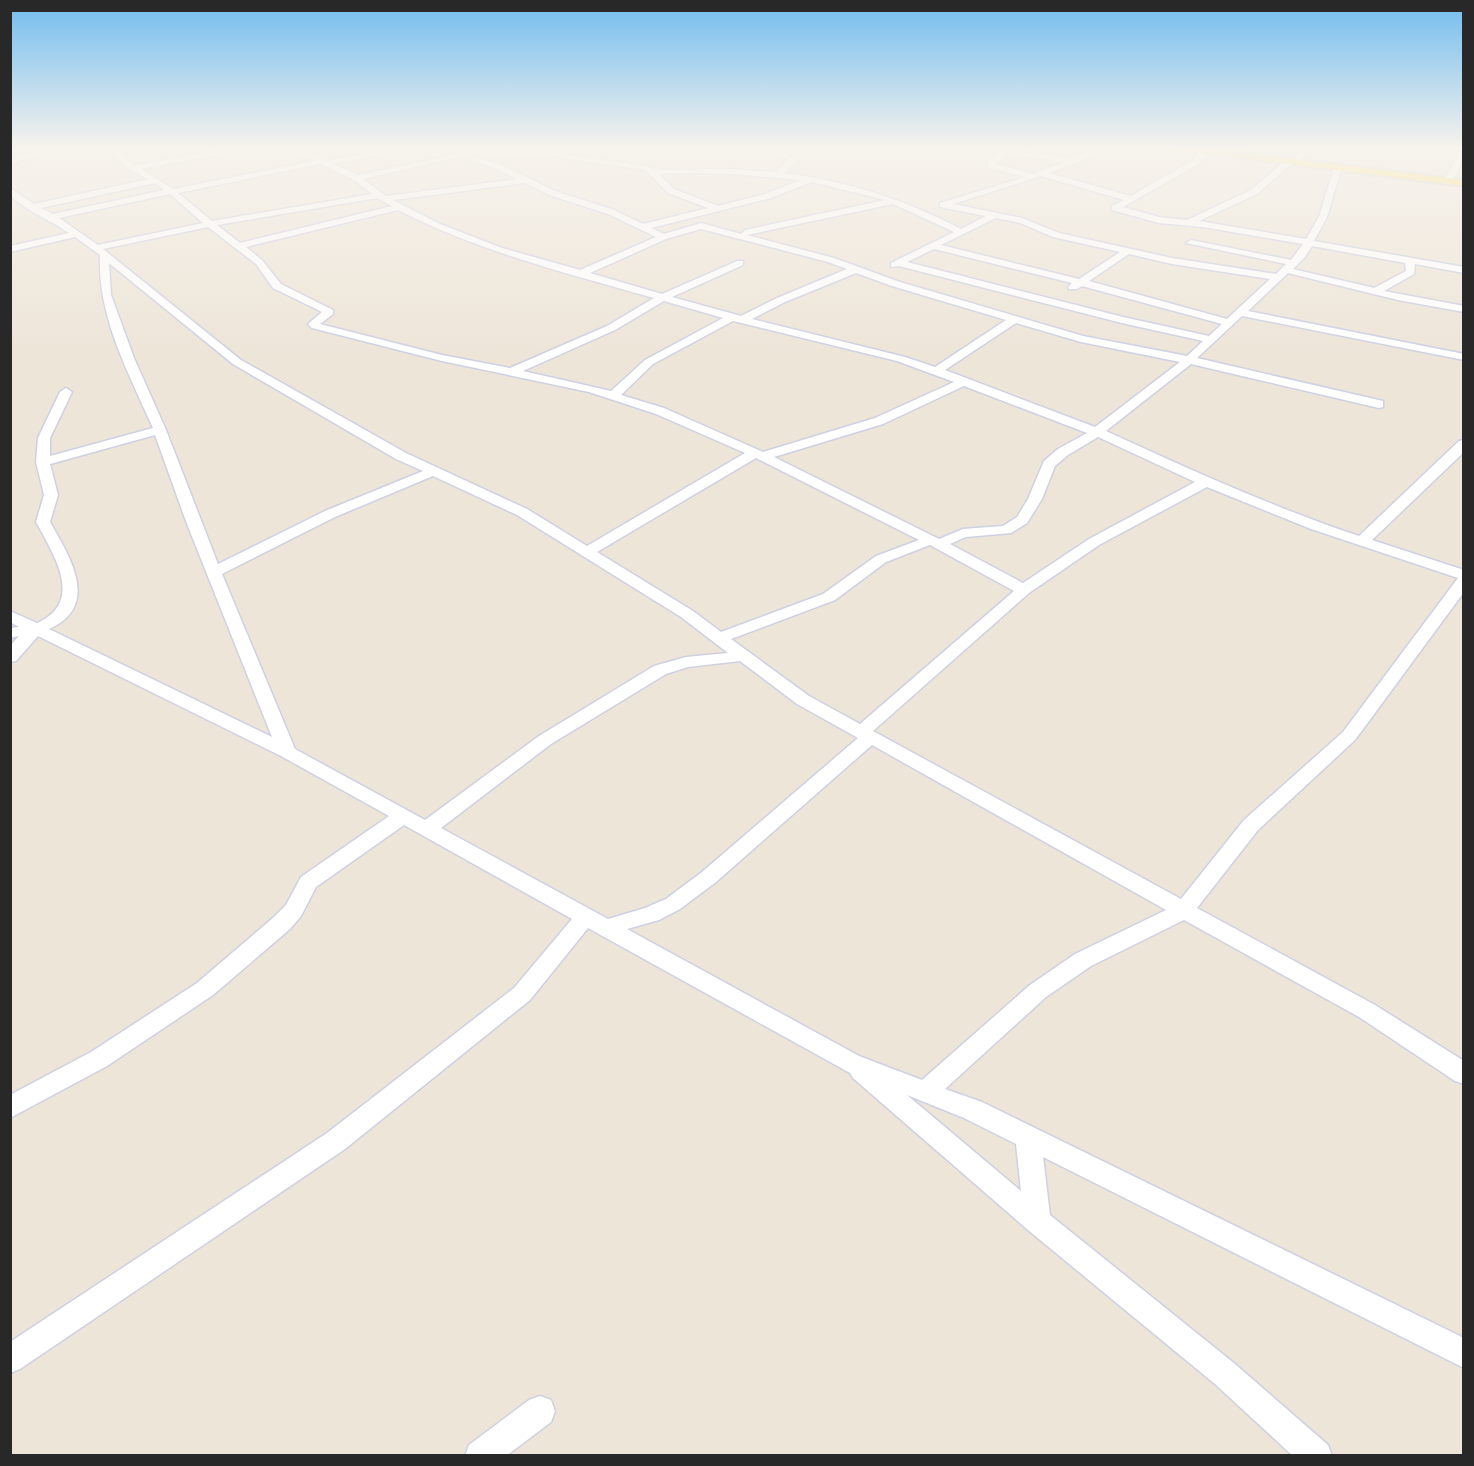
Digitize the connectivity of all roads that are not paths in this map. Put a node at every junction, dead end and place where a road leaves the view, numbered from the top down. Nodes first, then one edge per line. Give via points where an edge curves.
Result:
1 (49, 215) edge
2 (57, 215) edge
3 (200, 215) edge
4 (264, 215) edge
5 (365, 215) edge
6 (416, 215) edge
7 (618, 215) edge
8 (692, 215) edge
9 (829, 215) edge
10 (930, 215) edge
11 (1142, 215) edge
12 (1202, 215) edge
13 (1323, 215) edge
14 (994, 216) joint
15 (52, 217) junction
16 (1188, 222) junction
17 (210, 224) junction
18 (642, 227) junction
19 (960, 232) junction
20 (76, 234) junction
21 (739, 235) junction
22 (663, 237) junction
23 (1310, 242) junction
24 (1191, 243) dead end
25 (240, 246) junction
26 (932, 246) junction
27 (10, 249) edge
28 (1128, 251) junction
29 (100, 252) junction
30 (740, 263) dead end
31 (898, 263) junction
32 (1410, 265) junction
33 (1291, 266) junction
34 (854, 270) junction
35 (1464, 270) edge
36 (579, 274) junction
37 (874, 276) junction
38 (1277, 277) junction
39 (1443, 278) dead end
40 (1079, 282) junction
41 (1376, 291) junction
42 (663, 297) junction
43 (1052, 302) junction
44 (1464, 309) edge
45 (1241, 313) junction
46 (738, 318) junction
47 (1016, 318) junction
48 (1231, 323) junction
49 (1213, 340) junction
50 (1464, 357) edge
51 (1189, 360) junction
52 (936, 370) junction
53 (508, 373) junction
54 (965, 381) junction
55 (66, 392) dead end
56 (614, 395) junction
57 (1379, 404) dead end
58 (160, 430) junction
59 (1097, 432) junction
60 (1464, 444) edge
61 (758, 455) junction
62 (43, 462) junction
63 (434, 471) junction
64 (1206, 482) junction
65 (1362, 541) junction
66 (935, 542) junction
67 (586, 552) junction
68 (213, 572) junction
69 (1464, 575) edge
70 (1464, 581) edge
71 (1024, 590) junction
72 (10, 616) edge
73 (36, 631) junction
74 (10, 633) edge
75 (719, 638) junction
76 (743, 656) junction
77 (10, 657) edge
78 (864, 736) junction
79 (287, 752) junction
80 (403, 816) junction
81 (426, 829) junction
82 (1183, 911) junction
83 (596, 921) junction
84 (851, 1062) junction
85 (1464, 1074) edge
86 (926, 1091) junction
87 (10, 1108) edge
88 (1028, 1137) junction
89 (1037, 1221) junction
90 (1461, 1347) edge
91 (10, 1359) edge
92 (540, 1412) dead end
93 (480, 1455) edge
94 (1317, 1455) edge

1 - 15 street
2 - 15 street
3 - 17 street
4 - 17 street
5 - 25 street
6 - 36 street via 491,247
7 - 18 street
8 - 18 street
9 - 21 street
10 - 19 street
11 - 16 street
12 - 16 street
13 - 23 street
14 - 19 street
14 - 28 street
15 - 20 street
16 - 23 street
17 - 25 street
17 - 29 street
18 - 22 street
19 - 26 street
20 - 27 street
20 - 29 street
21 - 22 street via 697,226
21 - 34 street
22 - 36 street
23 - 32 street
23 - 33 street
24 - 33 street
25 - 53 street via 278,286 329,312 313,324 316,326
26 - 31 street
26 - 40 street
28 - 38 street
28 - 40 street
29 - 58 street via 106,296
29 - 63 street via 237,362 334,420
30 - 42 street
31 - 37 street
31 - 43 street
32 - 35 street
32 - 39 street
32 - 41 street via 1401,279
33 - 38 street
33 - 41 street
34 - 37 street
34 - 46 street
36 - 42 street
37 - 47 street
38 - 45 street
40 - 43 street
40 - 48 street
41 - 44 street
42 - 46 street
42 - 53 street via 611,327
43 - 49 street
45 - 48 street
45 - 50 street
46 - 52 street
46 - 56 street via 649,362
47 - 51 street via 1096,343
47 - 52 street
48 - 49 street
49 - 51 street
51 - 57 street
51 - 59 street
52 - 54 street
53 - 56 street
54 - 59 street
54 - 61 street via 879,421
55 - 62 street via 44,438
56 - 61 street
58 - 62 street
58 - 68 street
59 - 64 street
59 - 66 street via 1049,464 1022,520 1006,530 963,533
60 - 65 street
61 - 66 street
61 - 67 street
62 - 73 street via 51,495 43,522 64,560 72,589 70,606
63 - 67 street via 522,512
63 - 68 street via 330,514
64 - 65 street
64 - 71 street via 1094,543
65 - 69 street
66 - 71 street
66 - 75 street via 881,559 829,597
67 - 75 street
68 - 79 street
70 - 82 street via 1349,736 1251,825
71 - 78 street
72 - 73 street
73 - 74 street
73 - 77 street
73 - 79 street
75 - 76 street
76 - 78 street via 803,700
76 - 81 street via 686,662 660,670 545,740
78 - 82 street
78 - 83 street via 709,877 673,904 652,914
79 - 80 street
80 - 81 street
80 - 87 street via 308,882 294,910 282,923 205,988 99,1059
81 - 83 street
82 - 85 street via 1367,1011
82 - 86 street via 1083,960 1038,991
83 - 84 street
83 - 91 street via 522,994 336,1141
84 - 86 street
84 - 89 street
86 - 88 street
88 - 89 street
88 - 90 street
89 - 94 street via 1225,1374
92 - 93 street

